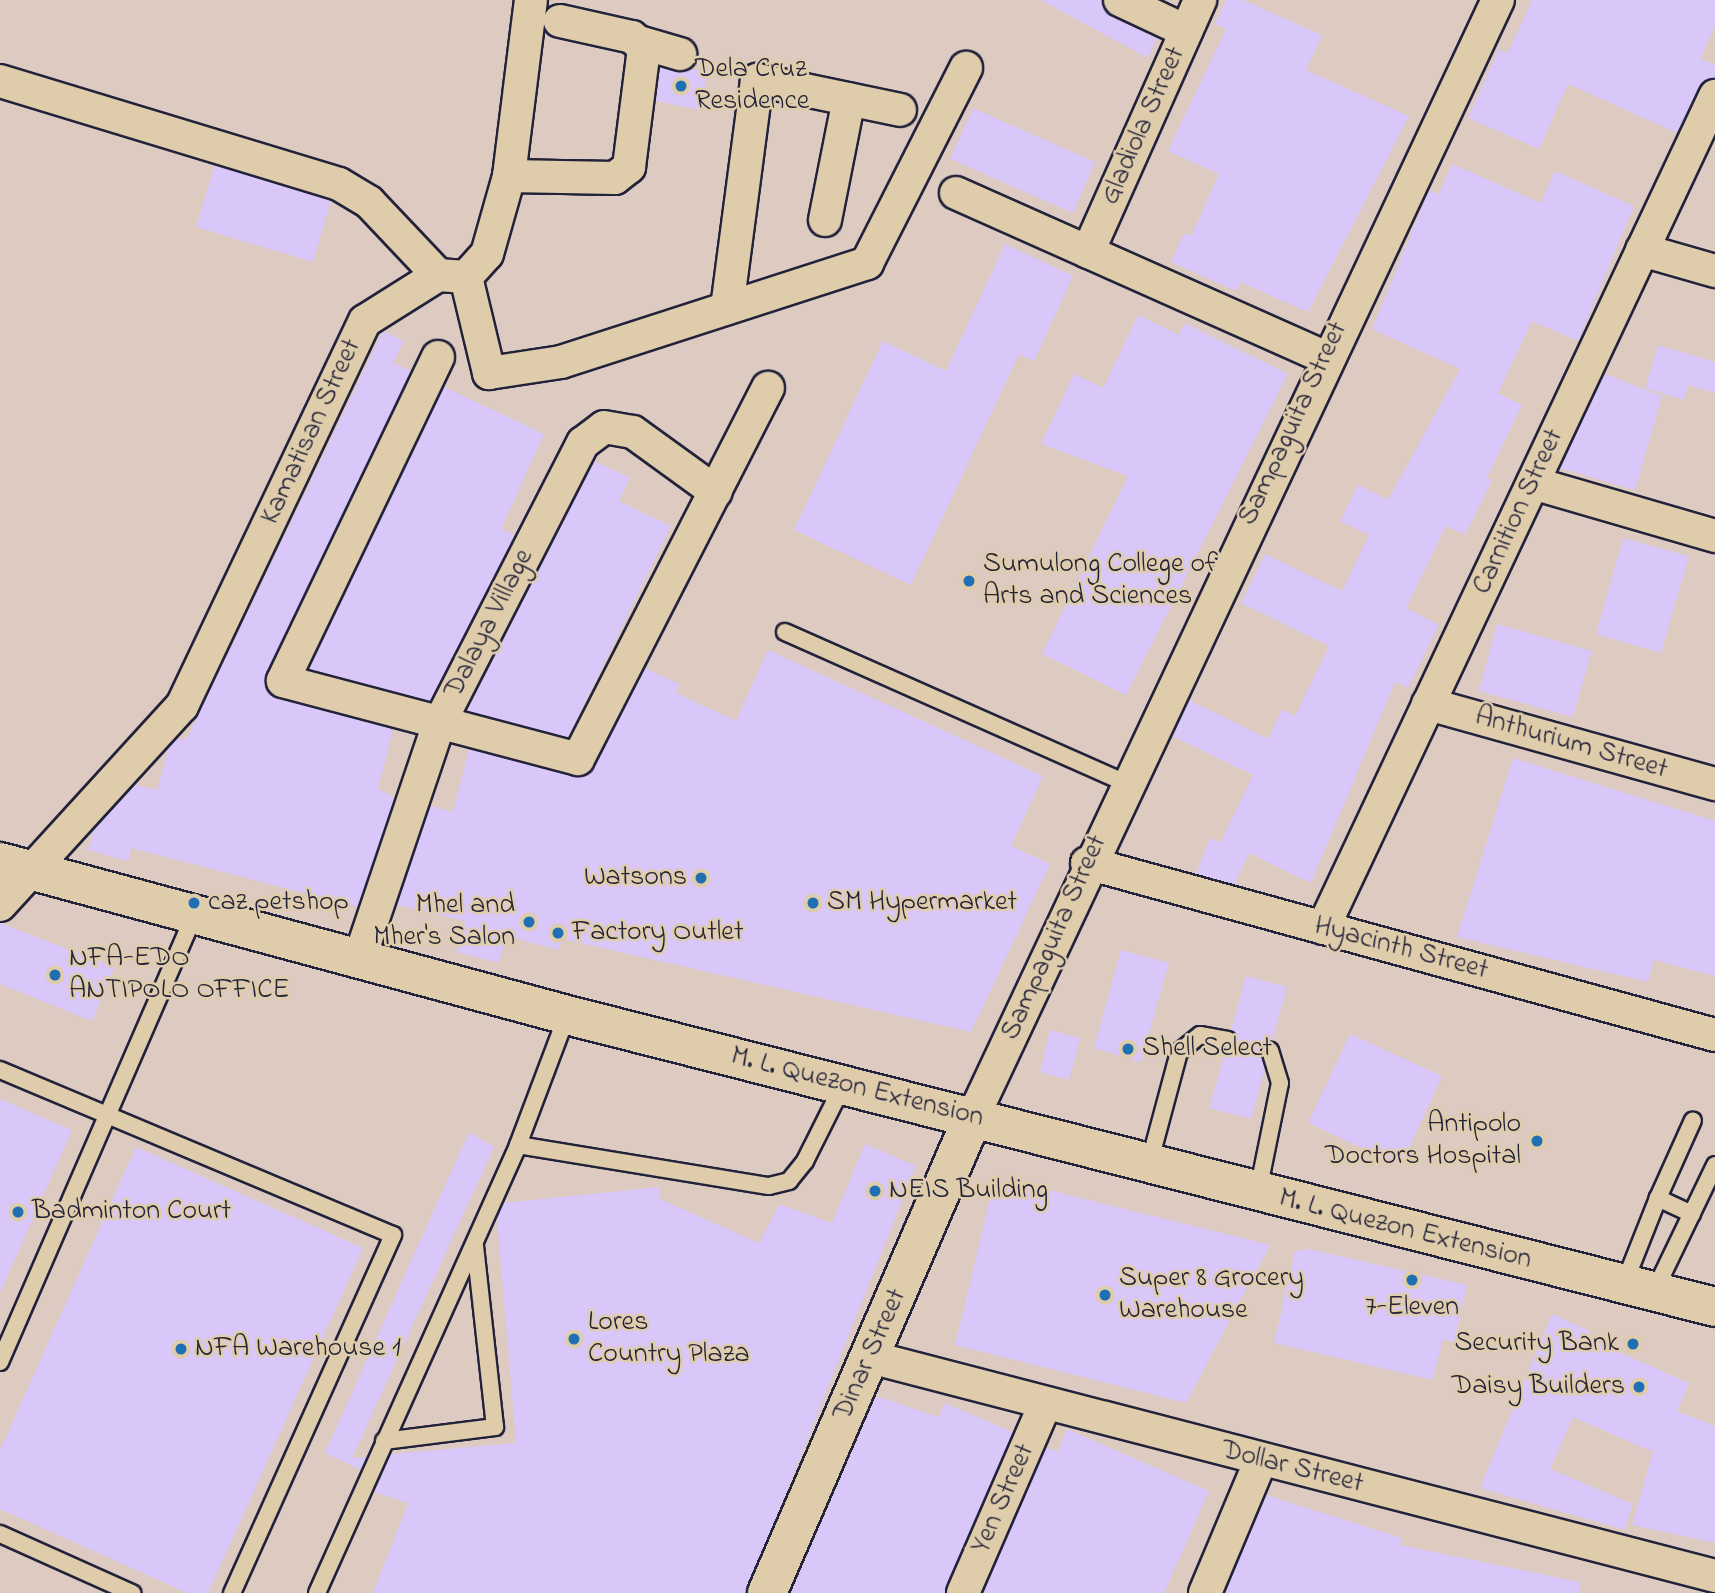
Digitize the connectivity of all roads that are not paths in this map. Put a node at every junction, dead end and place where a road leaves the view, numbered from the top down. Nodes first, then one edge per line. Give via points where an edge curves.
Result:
1 (532, 0) edge
2 (1120, 0) edge
3 (1200, 0) edge
4 (1498, 0) edge
5 (560, 21) dead end
6 (1186, 31) junction
7 (639, 42) junction
8 (681, 54) dead end
9 (966, 68) dead end
10 (0, 81) edge
11 (1715, 96) edge
12 (849, 99) junction
13 (900, 110) dead end
14 (509, 176) junction
15 (956, 193) dead end
16 (825, 220) dead end
17 (1642, 250) junction
18 (1088, 252) junction
19 (1715, 271) edge
20 (452, 276) junction
21 (727, 308) junction
22 (438, 356) dead end
23 (1325, 357) junction
24 (768, 388) dead end
25 (1533, 483) junction
26 (716, 492) junction
27 (1715, 536) edge
28 (785, 632) dead end
29 (1428, 705) junction
30 (439, 724) junction
31 (1126, 783) junction
32 (1715, 784) edge
33 (1087, 863) junction
34 (15, 866) edge
35 (0, 905) edge
36 (194, 916) junction
37 (1323, 928) junction
38 (359, 960) junction
39 (567, 1015) junction
40 (1715, 1035) edge
41 (1228, 1040) dead end
42 (1270, 1050) dead end
43 (0, 1070) edge
44 (843, 1084) junction
45 (108, 1115) junction
46 (973, 1117) junction
47 (1693, 1120) dead end
48 (518, 1145) junction
49 (1149, 1164) junction
50 (1715, 1165) edge
51 (1257, 1193) junction
52 (1658, 1198) junction
53 (1692, 1214) junction
54 (475, 1242) junction
55 (1639, 1288) junction
56 (1715, 1307) edge
57 (870, 1357) junction
58 (0, 1362) edge
59 (1045, 1404) junction
60 (384, 1440) junction
61 (1261, 1460) junction
62 (0, 1534) edge
63 (1715, 1576) edge
64 (132, 1593) edge
65 (232, 1593) edge
66 (317, 1593) edge
67 (767, 1593) edge
68 (963, 1593) edge
69 (1205, 1593) edge

1 - 14 street, Kamatisan Street
2 - 6 street
3 - 6 street, Gladiola Street
4 - 23 street, Sampaguita Street
5 - 7 street
6 - 18 street, Gladiola Street
7 - 8 street
7 - 14 street via 646,57 624,174
9 - 21 street via 867,263
10 - 20 street via 339,184 369,202
11 - 17 street, Carnition Street
12 - 13 street
12 - 16 street
12 - 21 street via 757,80
14 - 20 street, Kamatisan Street via 497,230
15 - 18 street
17 - 19 street
17 - 25 street, Carnition Street
18 - 23 street
20 - 21 street via 489,373 561,362
20 - 34 street, Kamatisan Street via 365,321 182,706
22 - 30 street via 283,681
23 - 31 street, Sampaguita Street
24 - 26 street
25 - 27 street
25 - 29 street, Carnition Street
26 - 30 street via 578,759
26 - 30 street, Dalaya Village via 632,432 604,428 583,443
28 - 31 lane
29 - 32 street, Anthurium Street
29 - 37 street, Carnition Street
30 - 38 street, Dalaya Village
31 - 33 street, Sampaguita Street
33 - 37 street, Hyacinth Street
33 - 46 street, Sampaguita Street
34 - 35 street, Kamatisan Street
34 - 36 main road, M. L. Quezon Extension
36 - 38 main road, M. L. Quezon Extension
36 - 45 lane
37 - 40 street, Hyacinth Street
38 - 39 main road, M. L. Quezon Extension
39 - 44 main road, M. L. Quezon Extension
39 - 48 lane
41 - 49 lane via 1200,1035 1179,1052
42 - 51 lane via 1280,1083
43 - 45 lane
44 - 46 main road, M. L. Quezon Extension
44 - 48 lane via 805,1161 789,1181 768,1186
45 - 58 lane
45 - 65 lane via 393,1235
46 - 49 main road, M. L. Quezon Extension
46 - 57 main road, Dinar Street
47 - 52 lane
48 - 54 lane
49 - 51 main road, M. L. Quezon Extension
50 - 53 lane
51 - 55 main road, M. L. Quezon Extension
52 - 53 lane
52 - 55 lane
53 - 55 lane
54 - 60 lane
54 - 60 lane via 495,1427
55 - 56 main road, M. L. Quezon Extension
57 - 59 street, Dollar Street
57 - 67 main road, Dinar Street
59 - 61 street, Dollar Street
59 - 68 street, Yen Street
60 - 66 lane
61 - 63 street, Dollar Street
61 - 69 street
62 - 64 lane

